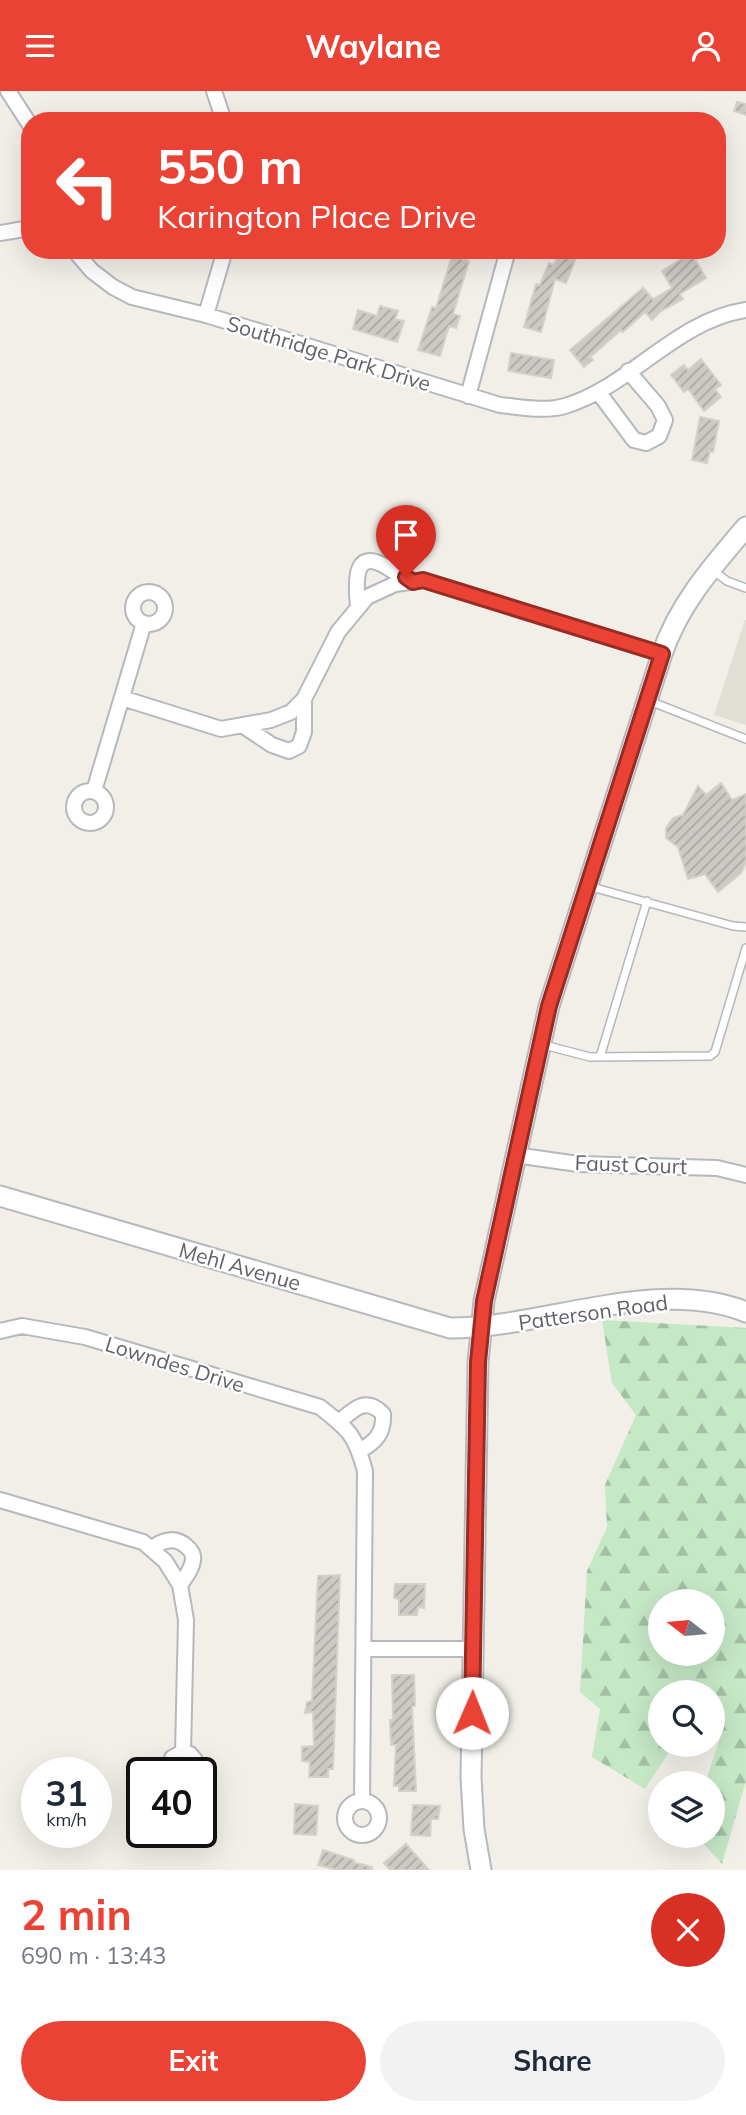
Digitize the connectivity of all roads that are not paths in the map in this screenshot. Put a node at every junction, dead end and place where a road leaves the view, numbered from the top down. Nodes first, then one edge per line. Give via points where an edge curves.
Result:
1 (8, 91) edge
2 (214, 91) edge
3 (22, 112) edge
4 (221, 112) edge
5 (21, 230) edge
6 (0, 233) edge
7 (82, 259) edge
8 (222, 259) edge
9 (506, 259) edge
10 (746, 310) edge
11 (206, 315) junction
12 (628, 371) junction
13 (599, 393) junction
14 (468, 396) junction
15 (746, 527) edge
16 (711, 569) junction
17 (413, 582) junction
18 (746, 588) edge
19 (358, 607) junction
20 (144, 624) dead end
21 (662, 654) junction
22 (122, 698) junction
23 (304, 699) junction
24 (647, 700) junction
25 (242, 725) junction
26 (746, 739) edge
27 (94, 791) dead end
28 (587, 886) junction
29 (647, 901) junction
30 (746, 927) edge
31 (746, 948) edge
32 (540, 1044) junction
33 (600, 1057) junction
34 (515, 1155) junction
35 (746, 1175) edge
36 (0, 1196) edge
37 (746, 1312) edge
38 (2, 1326) edge
39 (481, 1328) junction
40 (339, 1422) junction
41 (359, 1451) junction
42 (0, 1500) edge
43 (151, 1549) junction
44 (180, 1585) junction
45 (364, 1649) junction
46 (473, 1649) junction
47 (183, 1752) junction
48 (174, 1757) edge
49 (192, 1757) edge
50 (362, 1800) dead end
51 (481, 1870) edge

1 - 3 street
2 - 4 street
5 - 6 street
7 - 11 street, Southridge Park Drive via 132,297
8 - 11 street
9 - 14 street
10 - 12 street, Southridge Park Drive via 708,321
11 - 14 street, Southridge Park Drive
12 - 13 street, Southridge Park Drive
12 - 13 street via 665,420 659,436 646,443 634,440
13 - 14 street, Southridge Park Drive via 563,407 532,408
15 - 16 street
16 - 18 lane via 727,582
16 - 21 street via 685,603
17 - 19 street via 383,589
17 - 19 street via 380,561 368,561 356,578
17 - 21 street via 423,580
19 - 23 street via 338,632
20 - 22 street
21 - 24 street
22 - 25 street via 221,729
22 - 27 street
23 - 25 street via 291,712
23 - 25 street via 299,747 289,751 272,745
24 - 26 lane
24 - 28 street
28 - 29 lane
28 - 32 street
29 - 30 lane
29 - 33 lane
31 - 33 lane via 710,1056
32 - 33 lane
32 - 34 street
34 - 35 street, Faust Court via 578,1164 717,1168
34 - 39 street
36 - 39 street, Mehl Avenue via 450,1328
37 - 39 street, Patterson Road via 721,1303 656,1300
38 - 40 street, Lowndes Drive via 85,1337 320,1407
39 - 46 street
40 - 41 street, Lowndes Drive
40 - 41 street via 366,1405 376,1406 383,1414 384,1428 374,1443
41 - 45 street, Lowndes Drive via 365,1471
42 - 43 street via 143,1542
43 - 44 street
43 - 44 street via 175,1539 192,1551 194,1559
44 - 47 street via 186,1620
45 - 46 street
45 - 50 street, Lowndes Drive
46 - 51 street via 472,1804
47 - 48 street
47 - 49 street

